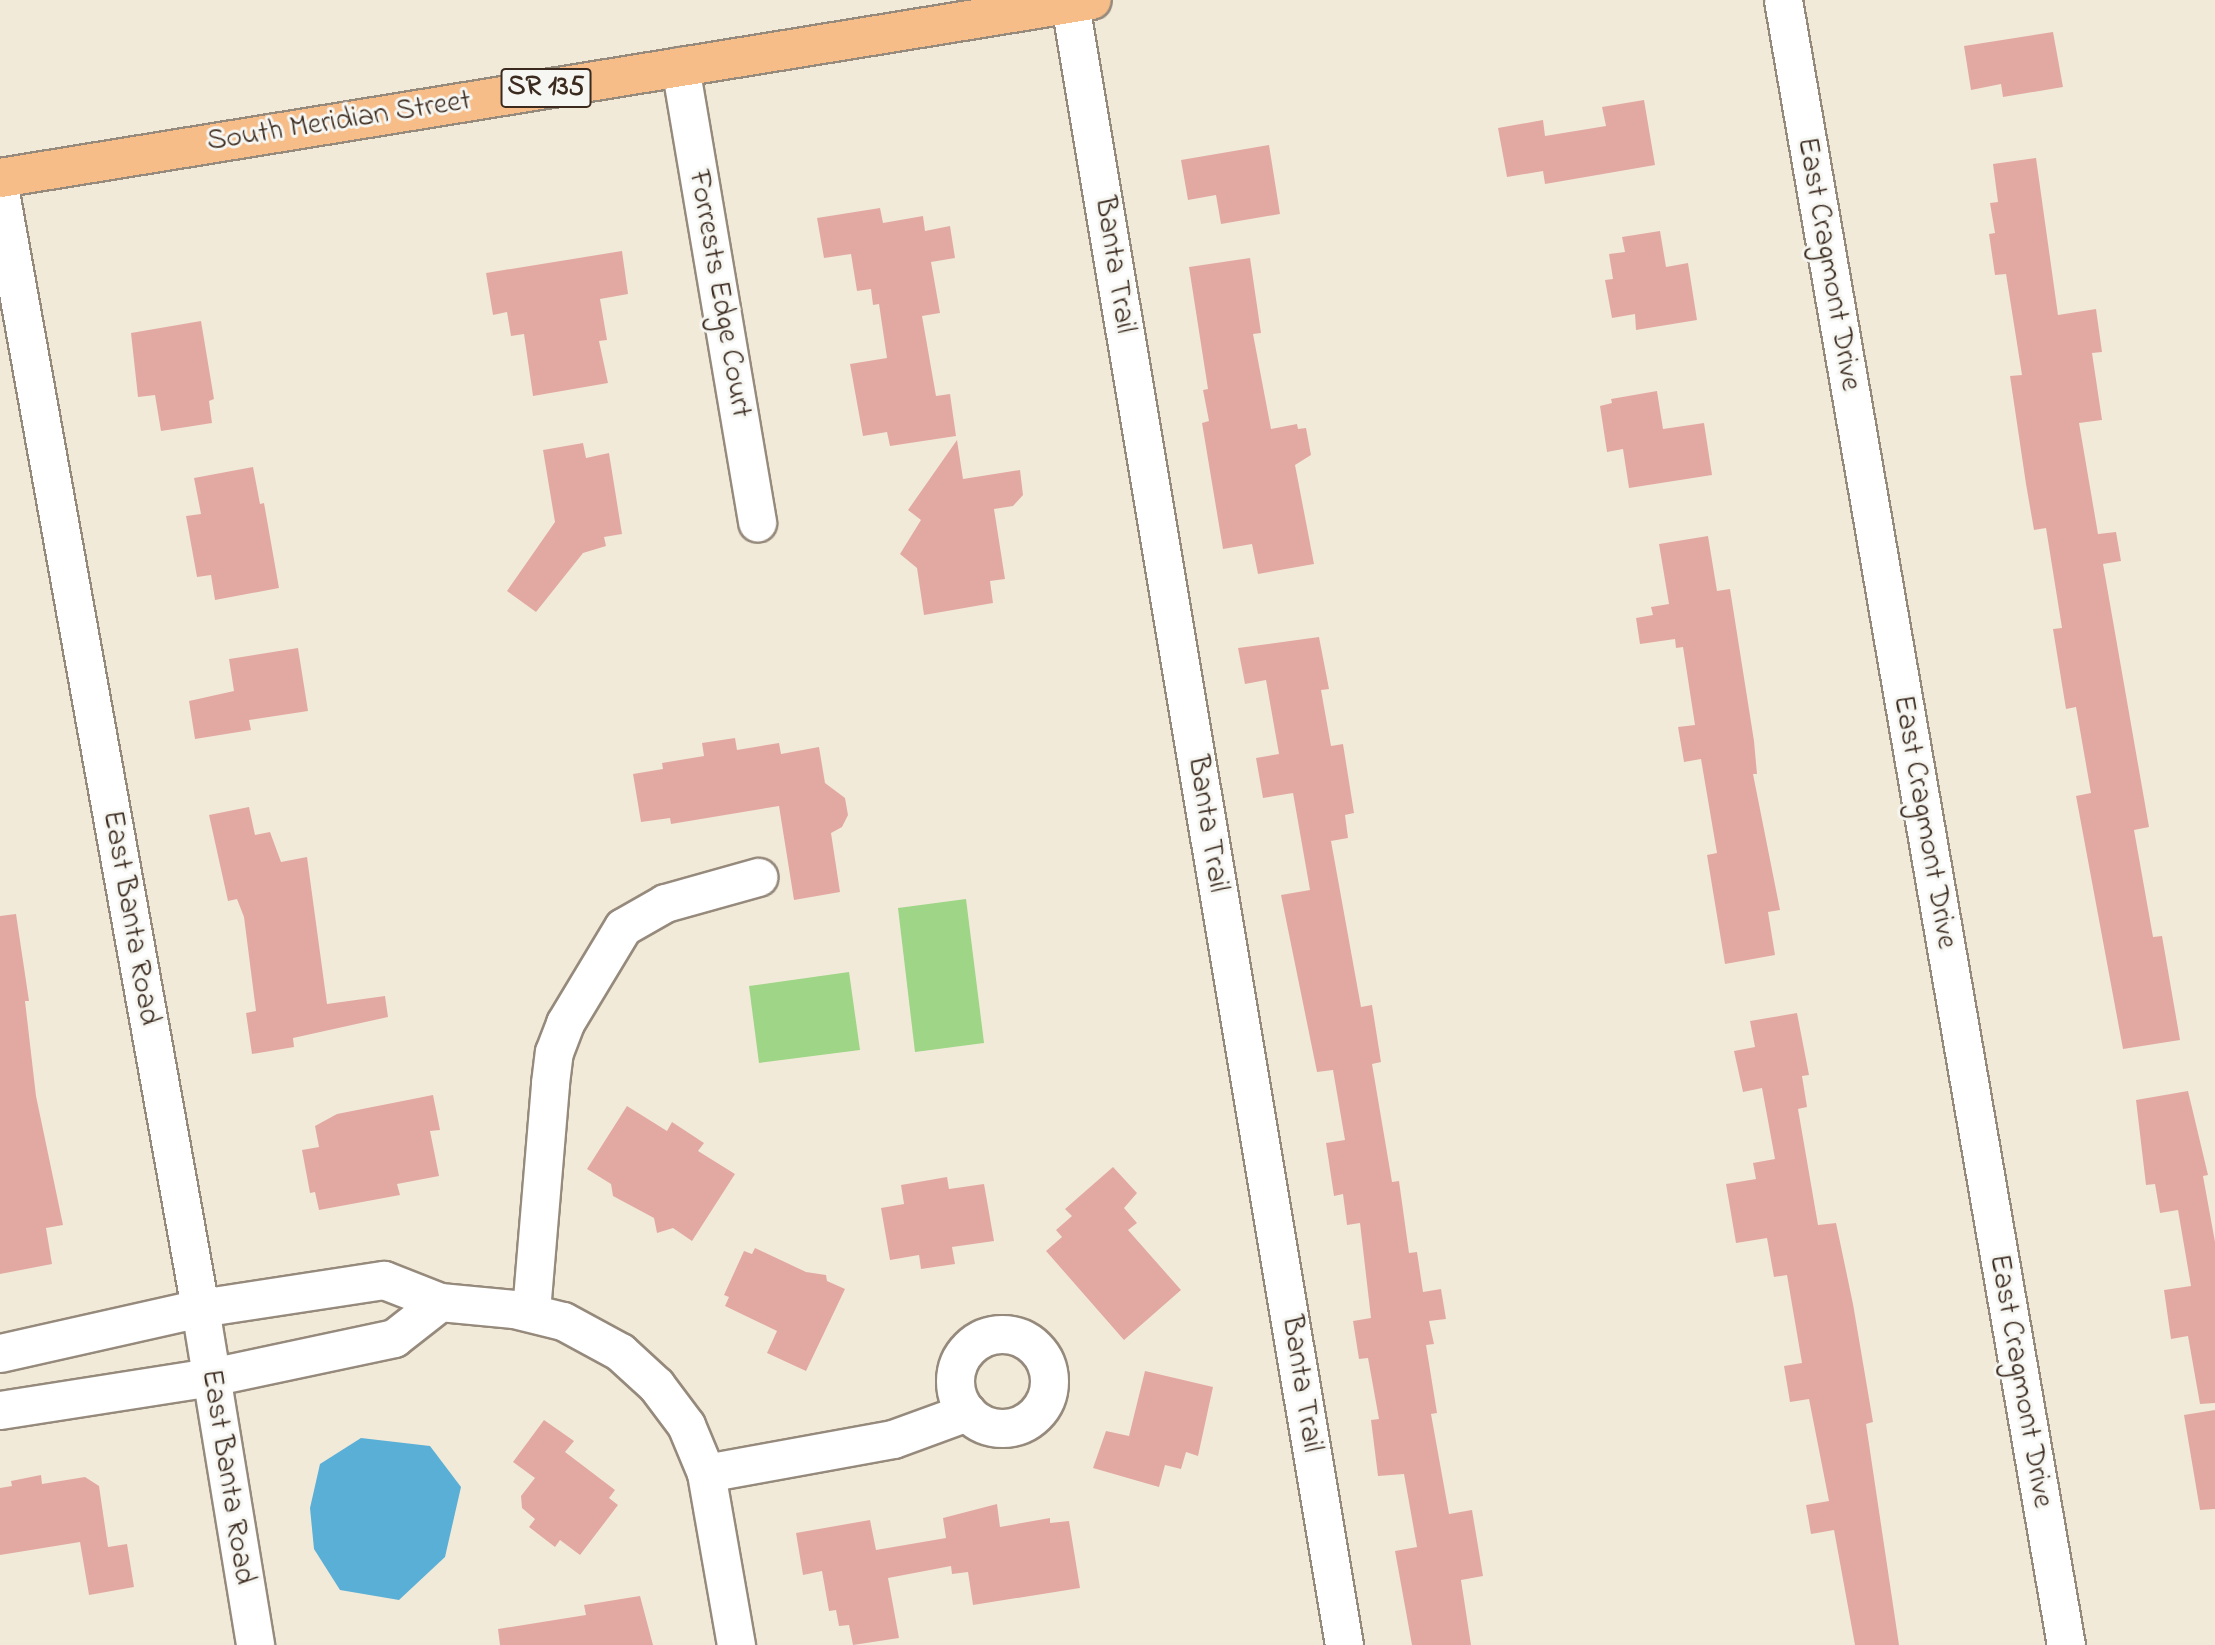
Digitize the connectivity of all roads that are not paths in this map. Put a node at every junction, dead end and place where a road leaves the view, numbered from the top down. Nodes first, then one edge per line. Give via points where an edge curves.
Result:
1 (1783, 0) edge
2 (1081, 2) edge
3 (680, 66) junction
4 (0, 178) edge
5 (0, 192) edge
6 (757, 523) dead end
7 (758, 877) dead end
8 (440, 1302) junction
9 (200, 1308) junction
10 (531, 1311) junction
11 (0, 1353) edge
12 (211, 1377) junction
13 (0, 1410) edge
14 (967, 1412) dead end
15 (706, 1474) junction
16 (255, 1645) edge
17 (736, 1645) edge
18 (1344, 1645) edge
19 (2066, 1645) edge

1 - 19 street, East Cragmont Drive
2 - 3 main road, South Meridian Street / SR 135
2 - 18 street, Banta Trail
3 - 4 main road, South Meridian Street / SR 135
3 - 6 street, Forrests Edge Court
5 - 9 street, East Banta Road
7 - 10 street via 665,903 623,927 565,1023 554,1052 550,1083
8 - 9 street via 384,1280
8 - 10 street
8 - 12 street via 394,1338
9 - 11 street
9 - 12 street, East Banta Road
10 - 15 street via 591,1334 645,1373 686,1425
12 - 13 street
12 - 16 street, East Banta Road
14 - 15 street via 893,1440
15 - 17 street

